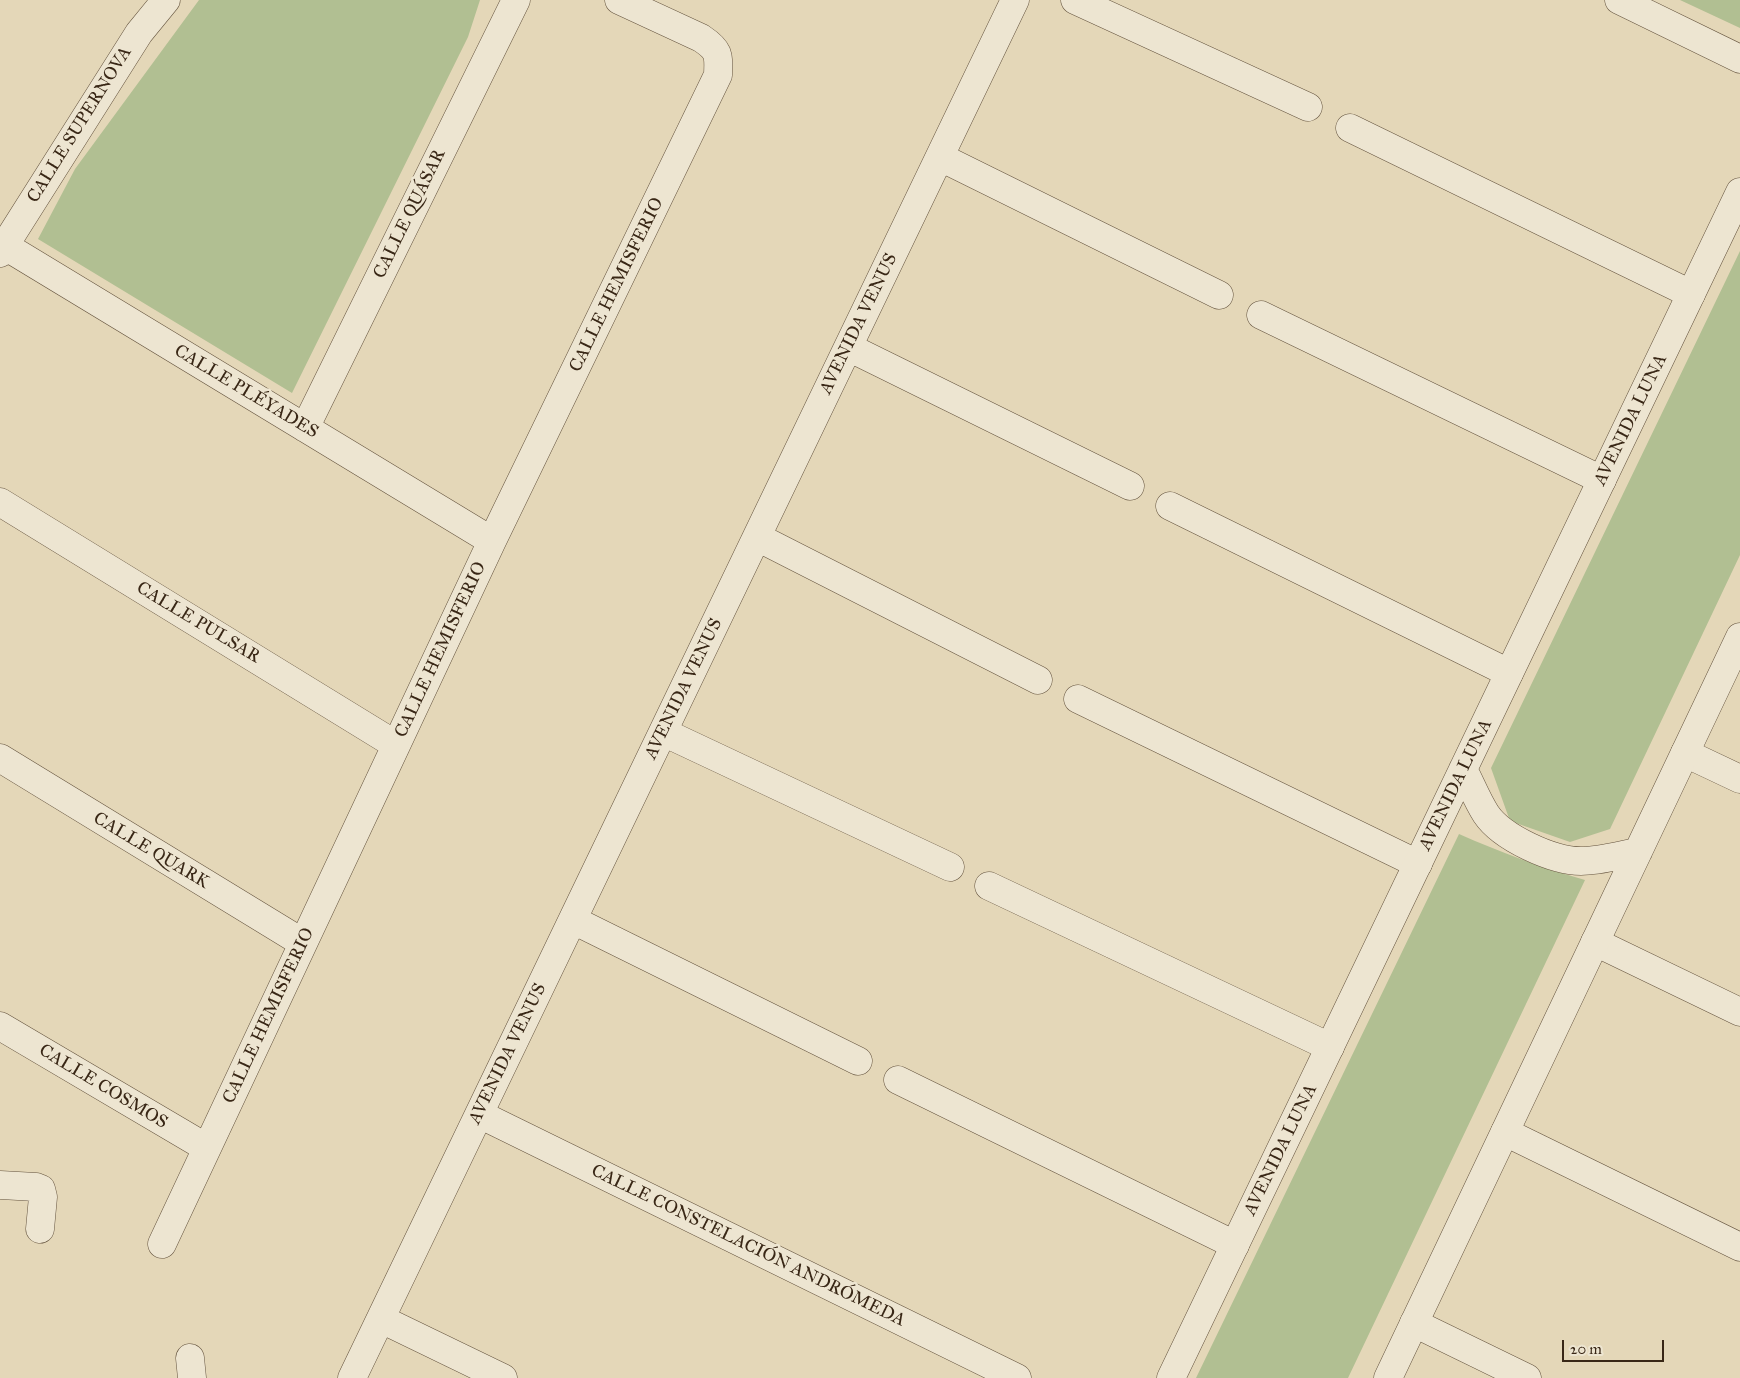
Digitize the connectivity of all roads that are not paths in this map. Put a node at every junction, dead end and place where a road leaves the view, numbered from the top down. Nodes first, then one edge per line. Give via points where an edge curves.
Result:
1 (166, 0) edge
2 (516, 0) edge
3 (619, 0) edge
4 (1015, 0) edge
5 (1075, 0) edge
6 (1619, 0) edge
7 (1740, 59) edge
8 (1308, 107) dead end
9 (1350, 128) dead end
10 (940, 157) junction
11 (1739, 195) edge
12 (1, 247) edge
13 (1691, 294) junction
14 (1219, 296) dead end
15 (1260, 315) dead end
16 (848, 347) junction
17 (305, 428) junction
18 (1602, 480) junction
19 (1130, 486) dead end
20 (0, 502) edge
21 (1170, 506) dead end
22 (757, 536) junction
23 (492, 541) junction
24 (1740, 637) edge
25 (1510, 673) junction
26 (1038, 680) dead end
27 (1078, 699) dead end
28 (663, 732) junction
29 (396, 745) junction
30 (1685, 753) junction
31 (0, 758) edge
32 (1463, 769) junction
33 (1740, 780) edge
34 (1638, 852) junction
35 (1418, 864) junction
36 (950, 867) dead end
37 (990, 886) dead end
38 (573, 920) junction
39 (1595, 942) junction
40 (303, 943) junction
41 (1740, 1012) edge
42 (0, 1026) edge
43 (1330, 1047) junction
44 (858, 1061) dead end
45 (898, 1080) dead end
46 (480, 1114) junction
47 (1505, 1132) junction
48 (207, 1148) junction
49 (0, 1185) edge
50 (40, 1229) dead end
51 (162, 1244) dead end
52 (1235, 1245) junction
53 (1740, 1247) edge
54 (381, 1319) junction
55 (1414, 1323) junction
56 (352, 1378) edge
57 (503, 1378) edge
58 (1017, 1378) edge
59 (1171, 1378) edge
60 (1388, 1378) edge
61 (1527, 1378) edge

1 - 12 street, CALLE SUPERNOVA via 139,33
2 - 17 street, CALLE QUÁSAR
3 - 23 street, CALLE HEMISFERIO via 712,46 719,57 718,75
4 - 10 street, AVENIDA VENUS
5 - 8 street
6 - 7 street
9 - 13 street
10 - 14 street
10 - 16 street, AVENIDA VENUS
11 - 13 street, AVENIDA LUNA
12 - 17 street, CALLE PLÉYADES
13 - 18 street, AVENIDA LUNA
15 - 18 street
16 - 19 street
16 - 22 street, AVENIDA VENUS
17 - 23 street, CALLE PLÉYADES
18 - 25 street, AVENIDA LUNA
20 - 29 street, CALLE PULSAR
21 - 25 street
22 - 26 street
22 - 28 street, AVENIDA VENUS
23 - 29 street, CALLE HEMISFERIO
24 - 30 street
25 - 32 street, AVENIDA LUNA
27 - 35 street
28 - 36 street
28 - 38 street, AVENIDA VENUS
29 - 40 street, CALLE HEMISFERIO
30 - 33 street
30 - 34 street
31 - 40 street, CALLE QUARK
32 - 34 street via 1486,814 1506,834 1528,846 1580,861
32 - 35 street, AVENIDA LUNA
34 - 39 street
35 - 43 street, AVENIDA LUNA
37 - 43 street
38 - 44 street
38 - 46 street, AVENIDA VENUS
39 - 41 street
39 - 47 street
40 - 48 street, CALLE HEMISFERIO
42 - 48 street, CALLE COSMOS
43 - 52 street, AVENIDA LUNA
45 - 52 street
46 - 54 street, AVENIDA VENUS
46 - 58 street, CALLE CONSTELACIÓN ANDRÓMEDA
47 - 53 street
47 - 55 street
48 - 51 street, CALLE HEMISFERIO
49 - 50 street via 41,1190
52 - 59 street, AVENIDA LUNA
54 - 56 street, AVENIDA VENUS
54 - 57 street
55 - 60 street
55 - 61 street

